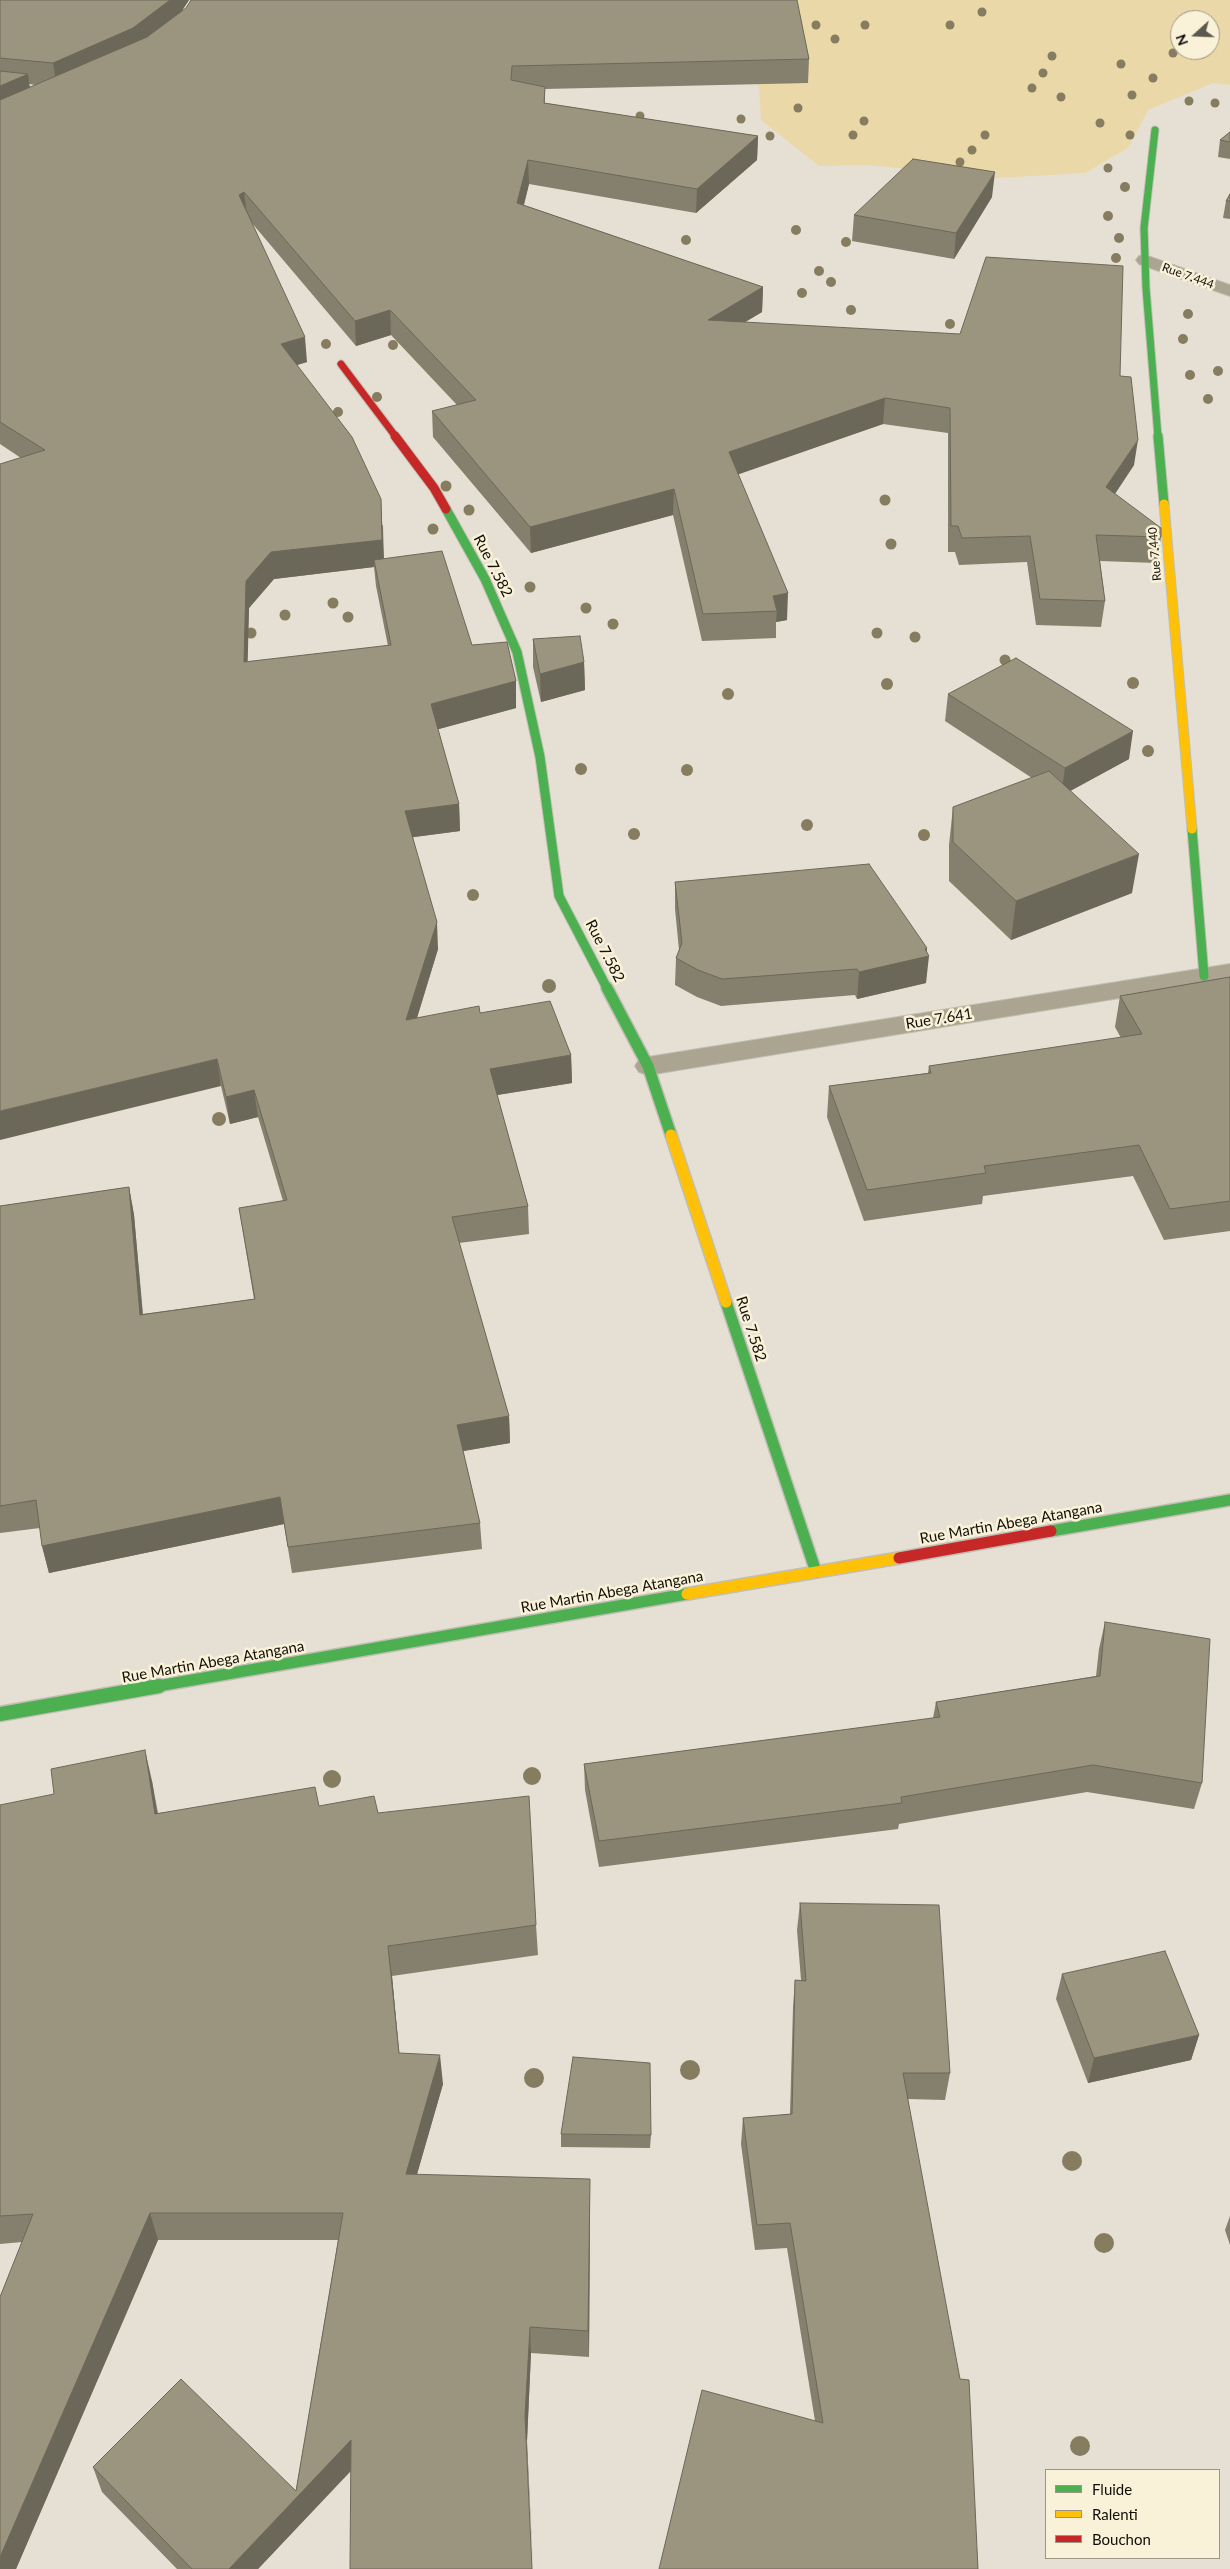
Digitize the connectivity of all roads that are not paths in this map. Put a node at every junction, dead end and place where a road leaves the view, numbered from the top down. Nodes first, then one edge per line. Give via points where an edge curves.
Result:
1 (1155, 130) dead end
2 (1145, 260) junction
3 (1230, 291) edge
4 (341, 364) dead end
5 (1230, 972) edge
6 (1204, 976) junction
7 (648, 1066) junction
8 (1230, 1500) edge
9 (816, 1572) junction
10 (0, 1714) edge

1 - 2 street, Rue 7.440 via 1144,228
2 - 3 street, Rue 7.444
2 - 6 street, Rue 7.440
4 - 7 street, Rue 7.582 via 434,488 485,579 517,652 540,756 559,896
5 - 6 street, Rue 7.641
6 - 7 street, Rue 7.641
7 - 9 street, Rue 7.582
8 - 9 street, Rue Martin Abega Atangana
9 - 10 street, Rue Martin Abega Atangana

